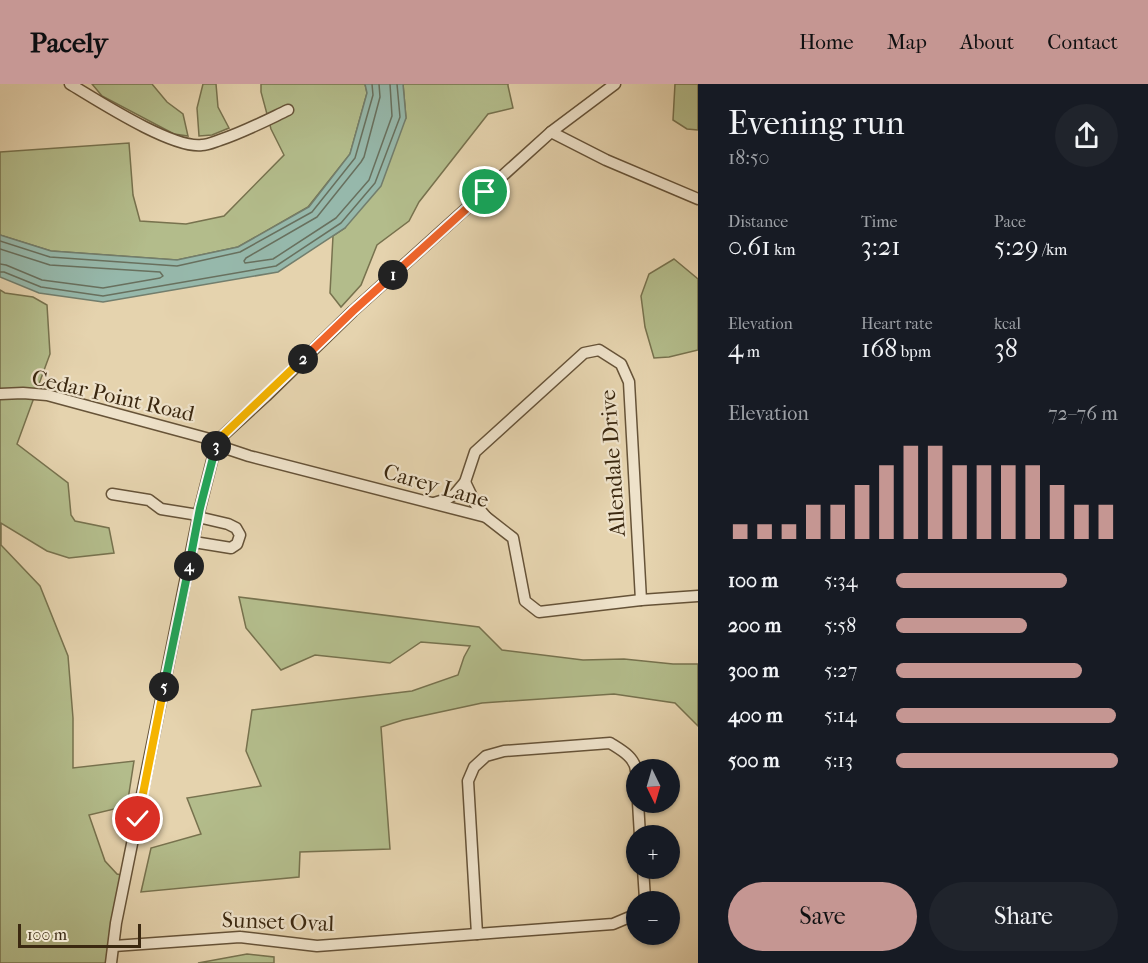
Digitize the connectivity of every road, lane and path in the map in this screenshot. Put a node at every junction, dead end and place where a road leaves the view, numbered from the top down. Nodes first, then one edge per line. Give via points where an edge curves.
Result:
1 (70, 84) edge
2 (615, 84) edge
3 (288, 110) dead end
4 (551, 132) junction
5 (698, 199) edge
6 (0, 394) edge
7 (217, 441) junction
8 (465, 482) junction
9 (111, 494) dead end
10 (434, 503) junction
11 (198, 517) junction
12 (486, 517) junction
13 (194, 542) junction
14 (698, 596) edge
15 (640, 600) junction
16 (632, 759) edge
17 (626, 919) edge
18 (477, 934) junction
19 (114, 946) junction
20 (111, 963) edge

1 - 3 street via 149,129 181,143 201,146 242,133
2 - 4 street
4 - 5 street
4 - 7 street via 353,311
6 - 7 street, Cedar Point Road via 47,395
7 - 10 street, Carey Lane via 249,456
7 - 11 street
8 - 10 street via 455,494
8 - 12 street
8 - 15 street, Allendale Drive via 475,452 584,353 599,350 621,364 629,382
9 - 11 street via 149,500 161,509
10 - 12 street, Carey Lane
11 - 13 street
11 - 13 street via 233,526 240,538 231,548
12 - 15 street, Carey Lane via 513,538 525,601 538,612
13 - 19 street
14 - 15 street, Carey Lane
16 - 18 street via 610,743 504,751 486,756 474,767 468,781
17 - 18 street, Sunset Oval via 613,924
18 - 19 street, Sunset Oval via 317,946 240,937
19 - 20 street

